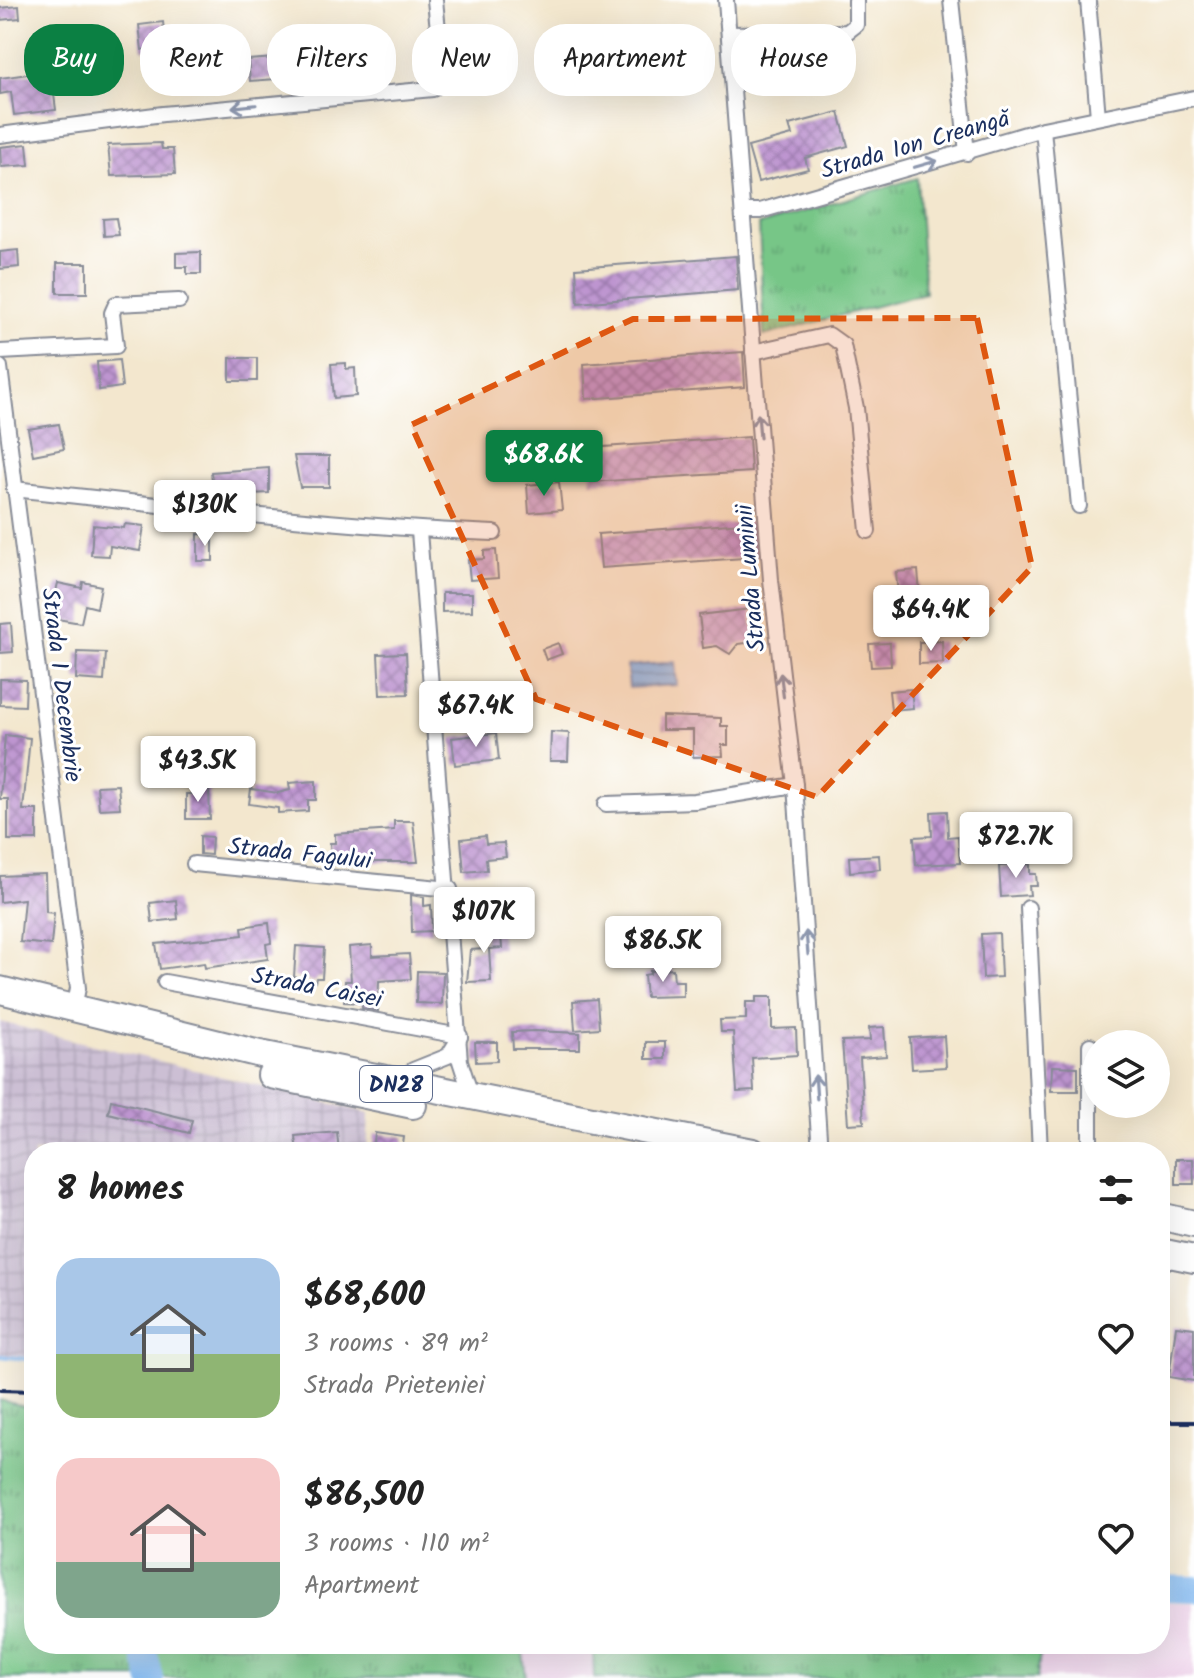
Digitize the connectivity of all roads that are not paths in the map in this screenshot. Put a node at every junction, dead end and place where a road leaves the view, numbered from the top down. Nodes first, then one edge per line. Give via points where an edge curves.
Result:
1 (435, 0) edge
2 (726, 0) edge
3 (856, 0) edge
4 (951, 0) edge
5 (1088, 0) edge
6 (729, 34) junction
7 (1194, 98) edge
8 (1098, 117) junction
9 (1043, 129) junction
10 (0, 135) edge
11 (967, 153) junction
12 (743, 211) junction
13 (179, 301) dead end
14 (0, 352) edge
15 (753, 352) junction
16 (0, 367) edge
17 (14, 489) junction
18 (1079, 506) dead end
19 (419, 531) junction
20 (868, 531) dead end
21 (494, 533) dead end
22 (795, 785) junction
23 (606, 804) dead end
24 (194, 864) dead end
25 (450, 889) junction
26 (1028, 908) dead end
27 (165, 982) dead end
28 (0, 990) edge
29 (0, 1008) edge
30 (74, 1008) junction
31 (460, 1036) junction
32 (411, 1087) junction
33 (472, 1098) junction
34 (1090, 1118) edge
35 (609, 1142) edge
36 (701, 1142) edge
37 (819, 1142) edge
38 (1040, 1142) edge
39 (1090, 1142) edge
40 (1170, 1218) edge
41 (1194, 1224) edge
42 (1170, 1232) edge
43 (1194, 1237) edge
44 (1170, 1254) edge
45 (1194, 1259) edge

1 -> 10 street via 443,79 433,89 178,112
2 - 6 street, Strada Luminii
3 - 6 street via 856,25 847,32
4 - 11 street
5 - 8 street
6 - 12 street, Strada Luminii
7 - 8 street, Strada Ion Creangă
8 - 9 street, Strada Ion Creangă
9 - 11 street, Strada Ion Creangă
9 - 18 street
12 -> 11 street, Strada Ion Creangă via 760,211
12 - 15 street, Strada Luminii
13 - 14 street via 116,304 116,346
15 - 20 street via 829,335 843,345 856,408
22 -> 15 street, Strada Luminii via 771,580
16 - 17 street, Strada 1 Decembrie
17 - 19 street
17 - 30 street, Strada 1 Decembrie via 78,988
19 - 21 street
19 - 25 street
22 - 23 street via 695,801
37 -> 22 street, Strada Luminii
24 - 25 street, Strada Fagului
25 - 31 street
26 - 38 street
27 - 31 street, Strada Caisei
28 - 30 highway, DN28
29 - 35 highway, DN28 via 328,1088
30 - 32 highway, DN28
31 - 32 street via 448,1056 413,1070
31 - 33 street via 460,1061
32 - 33 highway, DN28
33 - 36 highway, DN28
34 - 39 street
40 - 41 highway
42 - 43 highway
44 - 45 highway

